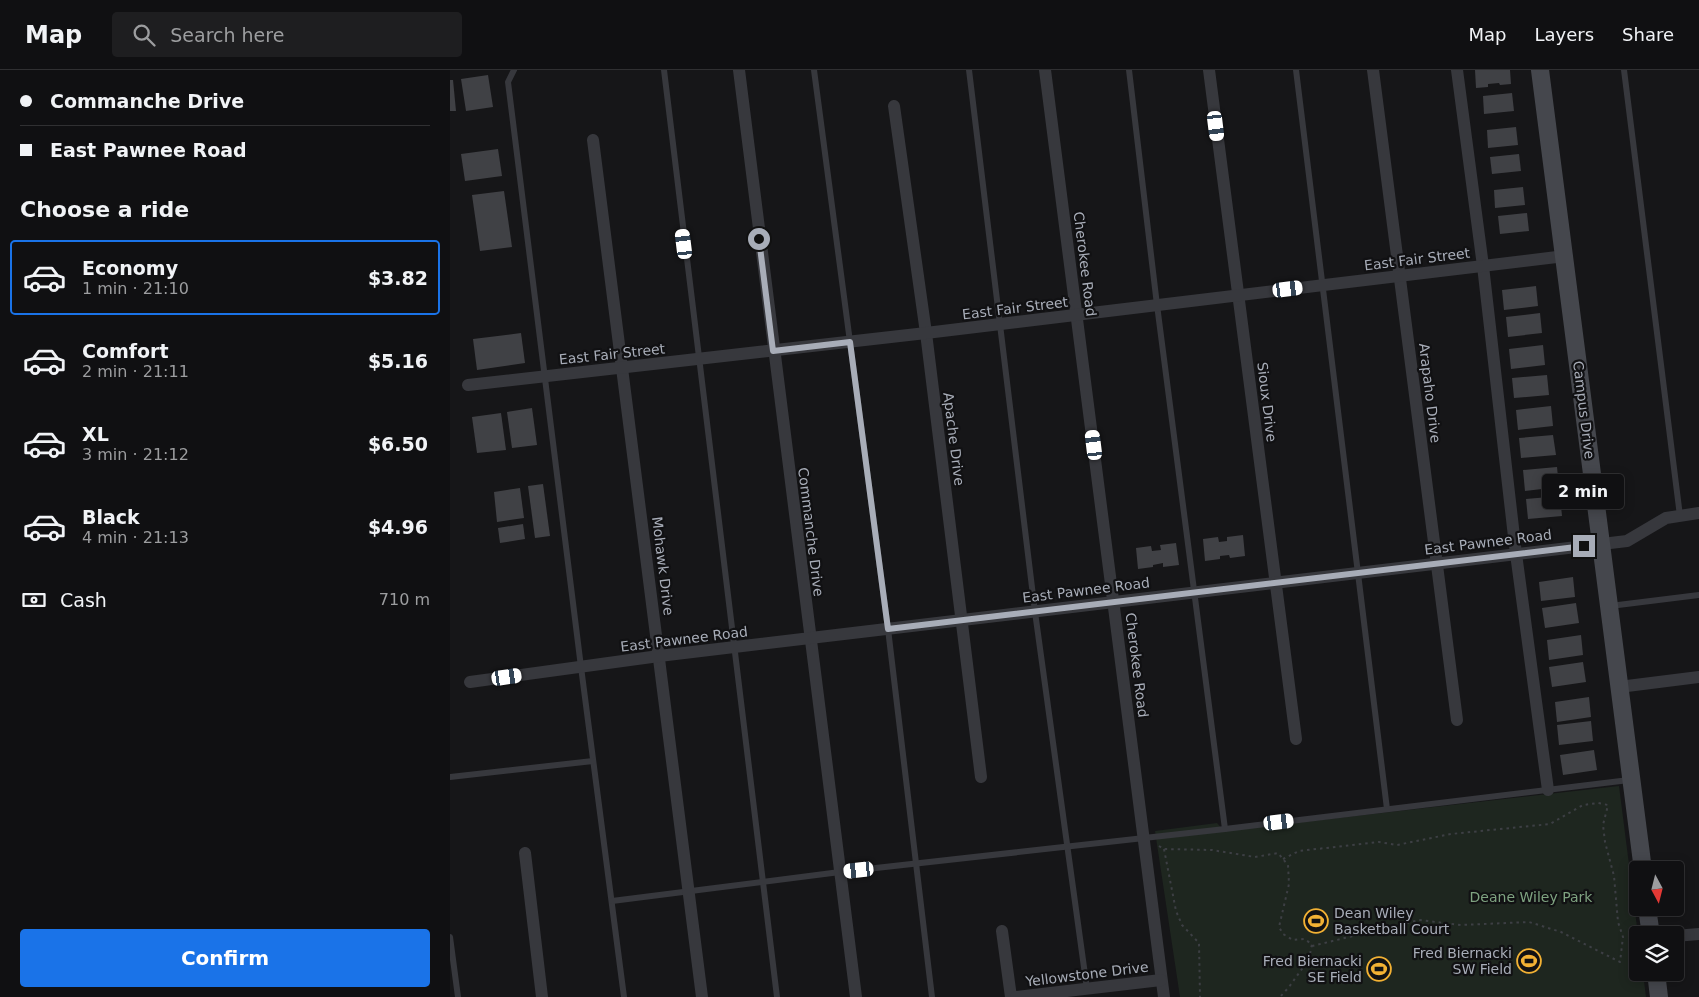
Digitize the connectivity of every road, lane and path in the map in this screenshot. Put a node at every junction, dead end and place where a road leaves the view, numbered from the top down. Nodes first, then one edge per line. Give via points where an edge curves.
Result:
1 (514, 70) edge
2 (664, 70) edge
3 (738, 70) edge
4 (814, 70) edge
5 (969, 70) edge
6 (1045, 70) edge
7 (1129, 70) edge
8 (1209, 70) edge
9 (1296, 70) edge
10 (1373, 70) edge
11 (1457, 70) edge
12 (1540, 70) edge
13 (1624, 70) edge
14 (894, 106) dead end
15 (593, 140) dead end
16 (1565, 256) junction
17 (1483, 266) junction
18 (1400, 276) junction
19 (1321, 285) junction
20 (1238, 295) junction
21 (1157, 305) junction
22 (1077, 315) junction
23 (1000, 324) junction
24 (926, 333) junction
25 (850, 342) junction
26 (773, 351) junction
27 (698, 360) junction
28 (622, 369) junction
29 (545, 377) junction
30 (468, 386) dead end
31 (1699, 513) edge
32 (1680, 516) junction
33 (1601, 544) junction
34 (1516, 554) junction
35 (1437, 563) junction
36 (1359, 572) junction
37 (1275, 583) junction
38 (1195, 593) junction
39 (1699, 595) edge
40 (1114, 602) junction
41 (1609, 606) junction
42 (1035, 612) junction
43 (962, 620) junction
44 (888, 629) junction
45 (810, 638) junction
46 (734, 647) junction
47 (659, 656) junction
48 (580, 667) junction
49 (1699, 677) edge
50 (470, 682) dead end
51 (1619, 687) junction
52 (1457, 720) dead end
53 (1296, 739) dead end
54 (593, 761) junction
55 (450, 777) edge
56 (981, 777) dead end
57 (1631, 780) junction
58 (1548, 790) junction
59 (1387, 809) junction
60 (1225, 829) junction
61 (1143, 838) junction
62 (1067, 847) junction
63 (525, 853) dead end
64 (1283, 859) junction
65 (1641, 861) edge
66 (916, 863) junction
67 (840, 872) junction
68 (762, 882) junction
69 (689, 891) junction
70 (612, 901) junction
71 (1002, 931) dead end
72 (1699, 934) edge
73 (1684, 935) edge
74 (450, 937) edge
75 (1312, 946) junction
76 (1161, 980) junction
77 (1657, 981) edge
78 (1087, 989) junction
79 (1069, 994) edge
80 (458, 997) edge
81 (542, 997) edge
82 (624, 997) edge
83 (702, 997) edge
84 (777, 997) edge
85 (856, 997) edge
86 (932, 997) edge
87 (1011, 997) edge
88 (1016, 997) edge
89 (1164, 997) edge
90 (1200, 997) edge
91 (1280, 997) edge
92 (1659, 997) edge

1 - 29 lane via 508,82
2 - 27 lane
3 - 26 street, Commanche Drive
4 - 25 lane
5 - 23 lane
6 - 22 street, Cherokee Road
7 - 21 lane
8 - 20 street, Sioux Drive
9 - 19 lane
10 - 18 street, Arapaho Drive
11 - 17 street
12 - 16 main road, Campus Drive
13 - 32 lane
14 - 24 street, Apache Drive
15 - 28 street, Mohawk Drive
16 - 17 street, East Fair Street
16 - 33 main road, Campus Drive
17 - 18 street, East Fair Street
17 - 34 street
18 - 19 street, East Fair Street
18 - 35 street, Arapaho Drive
19 - 20 street, East Fair Street
19 - 36 lane
20 - 21 street, East Fair Street
20 - 37 street, Sioux Drive
21 - 22 street, East Fair Street
21 - 38 lane
22 - 23 street, East Fair Street
22 - 40 street, Cherokee Road
23 - 24 street, East Fair Street
23 - 42 lane
24 - 25 street, East Fair Street
24 - 43 street, Apache Drive
25 - 26 street, East Fair Street
25 - 44 lane
26 - 27 street, East Fair Street
26 - 45 street, Commanche Drive
27 - 28 street, East Fair Street
27 - 46 lane
28 - 29 street, East Fair Street
28 - 47 street, Mohawk Drive
29 - 30 street, East Fair Street
29 - 48 lane
31 - 32 street, East Pawnee Road
32 - 33 street, East Pawnee Road via 1666,518 1627,541
33 - 34 street, East Pawnee Road
33 - 41 main road, Campus Drive
34 - 35 street, East Pawnee Road
34 - 58 street
35 - 36 street, East Pawnee Road
35 - 52 street, Arapaho Drive
36 - 37 street, East Pawnee Road
36 - 59 lane
37 - 38 street, East Pawnee Road
37 - 53 street, Sioux Drive
38 - 40 street, East Pawnee Road
38 - 60 lane
39 - 41 lane
40 - 42 street, East Pawnee Road
40 - 61 street, Cherokee Road
41 - 51 main road, Campus Drive
42 - 43 street, East Pawnee Road
42 - 62 lane
43 - 44 street, East Pawnee Road
43 - 56 street, Apache Drive
44 - 45 street, East Pawnee Road
44 - 66 lane
45 - 46 street, East Pawnee Road
45 - 67 street, Commanche Drive
46 - 47 street, East Pawnee Road
46 - 68 lane
47 - 48 street, East Pawnee Road
47 - 69 street, Mohawk Drive
48 - 50 street, East Pawnee Road
48 - 54 lane
49 - 51 street
51 - 57 main road, Campus Drive
54 - 55 lane
54 - 70 lane
57 - 58 lane
57 - 65 main road, Campus Drive
58 - 59 lane
59 - 60 lane
60 - 61 lane
61 - 62 lane
61 - 76 street, Cherokee Road
62 - 66 lane
62 - 78 lane
63 - 81 street
64 - 75 path via 1288,865 1289,884 1279,927 1293,940 1304,939
64 - 75 path via 1299,851 1379,842 1397,846 1450,834 1550,824 1583,805 1608,805 1602,825 1623,937 1620,962 1561,932 1529,922 1461,925 1419,920
64 - 90 path via 1278,853 1255,857 1212,850 1164,848 1176,911 1182,925 1199,943
66 - 67 lane
66 - 86 lane
67 - 68 lane
67 - 85 street, Commanche Drive
68 - 69 lane
68 - 84 lane
69 - 70 lane
69 - 83 street, Mohawk Drive
70 - 82 lane
71 - 87 street
72 - 73 street
74 - 80 lane
75 - 91 path via 1309,959
76 - 78 street, Yellowstone Drive
76 - 89 street, Cherokee Road
77 - 92 main road
78 - 79 street, Yellowstone Drive
79 - 88 street, Yellowstone Drive

